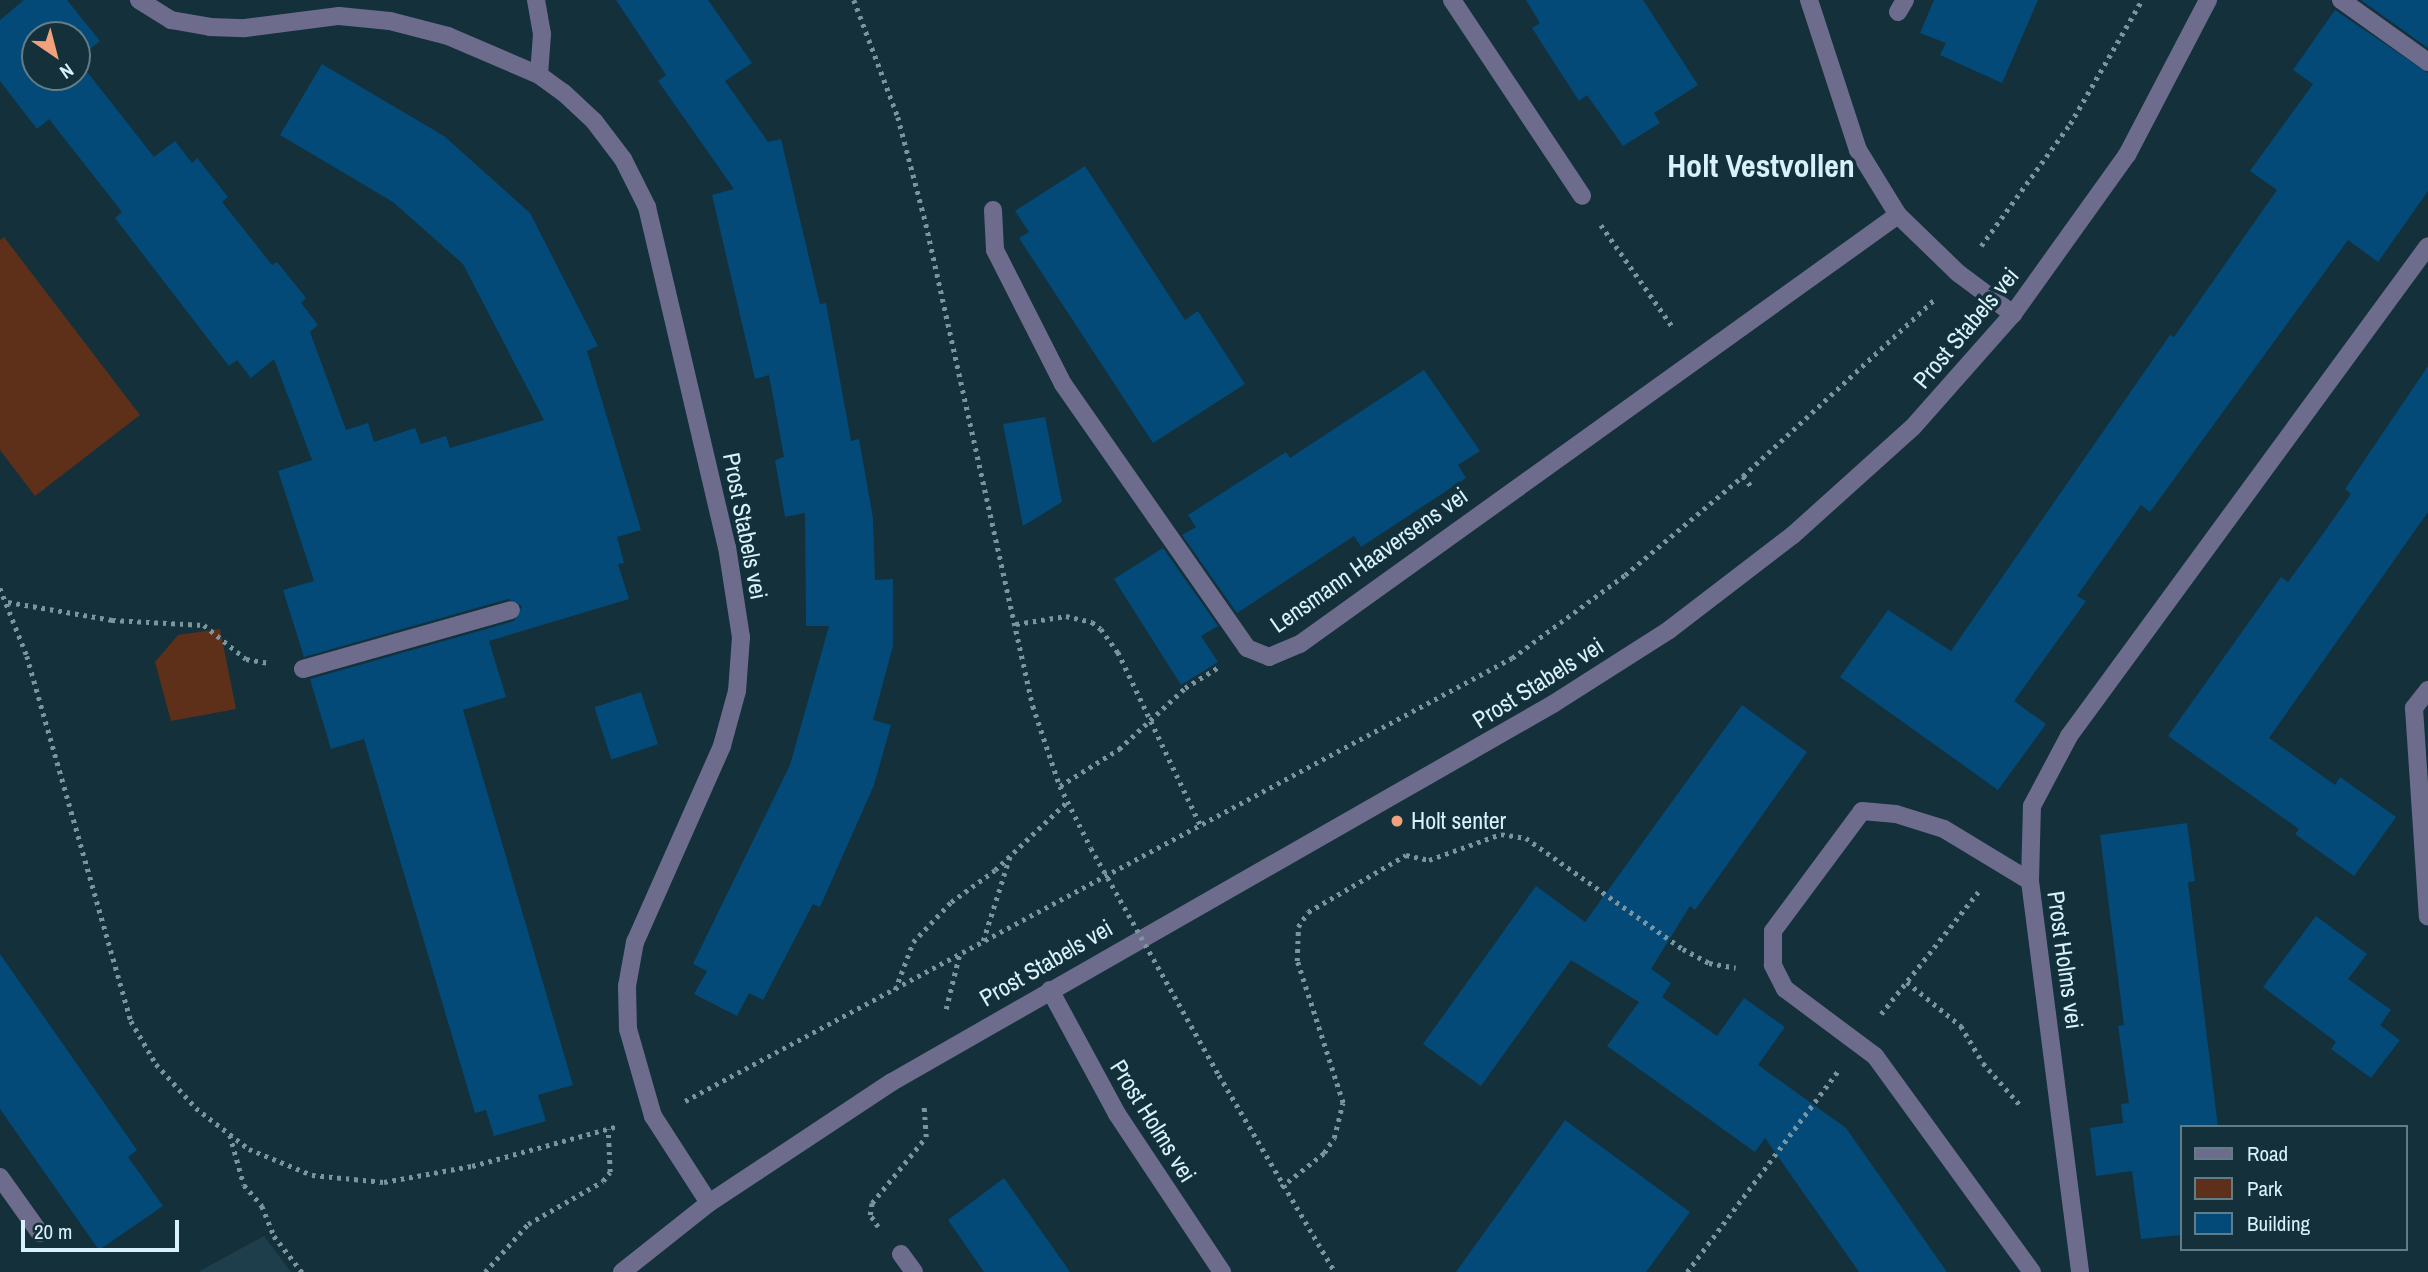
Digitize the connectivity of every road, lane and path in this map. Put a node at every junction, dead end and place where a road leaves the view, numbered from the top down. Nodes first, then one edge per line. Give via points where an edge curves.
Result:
1 (139, 0) edge
2 (536, 0) edge
3 (854, 0) edge
4 (1452, 0) edge
5 (1825, 0) edge
6 (2142, 0) edge
7 (2208, 0) edge
8 (2342, 0) edge
9 (1811, 8) edge
10 (2428, 62) edge
11 (539, 75) junction
12 (1582, 197) joint
13 (993, 210) dead end
14 (1898, 215) junction
15 (1991, 235) dead end
16 (2428, 246) edge
17 (1929, 305) dead end
18 (2013, 314) junction
19 (1696, 358) junction
20 (1743, 476) junction
21 (1751, 486) dead end
22 (0, 588) edge
23 (7, 601) junction
24 (511, 610) dead end
25 (1015, 624) junction
26 (1247, 648) junction
27 (303, 669) joint
28 (2428, 690) edge
29 (1148, 721) junction
30 (1060, 786) junction
31 (1067, 802) junction
32 (1201, 826) junction
33 (1011, 852) junction
34 (2030, 881) junction
35 (2428, 916) edge
36 (1955, 920) dead end
37 (983, 942) junction
38 (1773, 965) junction
39 (1907, 982) junction
40 (1050, 990) junction
41 (894, 991) junction
42 (1876, 1022) dead end
43 (1846, 1059) dead end
44 (917, 1067) junction
45 (653, 1116) junction
46 (608, 1129) junction
47 (229, 1134) junction
48 (2063, 1136) junction
49 (0, 1177) edge
50 (1281, 1187) junction
51 (709, 1203) junction
52 (40, 1233) dead end
53 (901, 1254) joint
54 (302, 1272) edge
55 (485, 1272) edge
56 (622, 1272) edge
57 (914, 1272) edge
58 (1222, 1272) edge
59 (1335, 1272) edge
60 (1687, 1272) edge
61 (2032, 1272) edge
62 (2080, 1272) edge

1 - 11 street, Prost Stabels vei via 171,20 210,27 245,28 339,16 390,21 448,36
2 - 11 street via 542,34
3 - 25 path via 898,117 926,224
4 - 12 street
5 - 9 street
6 - 15 path via 2070,124
7 - 18 street, Prost Stabels vei via 2127,155
8 - 10 street
9 - 14 street via 1858,150
11 - 45 street, Prost Stabels vei via 594,121 623,159 647,207 724,533 741,637 737,691 722,746 635,942 627,986 628,1029
12 - 19 path via 1646,294
13 - 26 street, Lensmann Haaversens vei via 995,250 1063,384
14 - 18 street via 1958,273
14 - 19 street, Lensmann Haaversens vei
16 - 34 street via 2069,736 2032,806
17 - 20 path
18 - 40 street, Prost Stabels vei via 1913,427 1851,486 1669,630 1497,738
19 - 26 street, Lensmann Haaversens vei via 1300,644 1269,657
20 - 21 path
20 - 32 path via 1595,599 1512,658
22 - 23 path
23 - 27 path via 112,620 204,625 246,659
23 - 47 path via 27,656 131,1021 156,1064 196,1108
24 - 27 street
25 - 29 path via 1066,616 1091,622 1118,652
25 - 30 path via 1033,706
26 - 29 path via 1185,688
28 - 35 street via 2414,708
29 - 30 path via 1119,749
29 - 32 path
30 - 31 path
31 - 33 path
31 - 50 path, bridge
32 - 37 path
33 - 37 path via 989,909
33 - 41 path via 912,942
34 - 38 street, Prost Holms vei via 1944,828 1896,814 1862,811 1773,931
34 - 48 street, Prost Holms vei
36 - 39 path
37 - 41 path
38 - 50 path via 1750,970 1709,963 1541,845 1515,834 1502,834 1429,860 1406,855 1308,912 1298,927 1297,961 1343,1103 1338,1129 1324,1153
38 - 61 street via 1785,989 1875,1056
39 - 42 path
39 - 48 path via 1961,1026 1983,1063 2021,1106
40 - 44 street, Prost Stabels vei
40 - 58 street, Prost Holms vei via 1117,1114
41 - 45 path
43 - 60 path
44 - 51 street, Prost Stabels vei
44 - 53 path via 926,1136 878,1192 870,1215
45 - 46 path
45 - 51 street, Prost Stabels vei
46 - 47 path via 472,1166 384,1182 312,1175 249,1149
46 - 55 path via 610,1172 603,1181 528,1224
47 - 54 path via 244,1185
48 - 62 street, Prost Holms vei
49 - 52 street
50 - 59 path
51 - 56 street, Prost Stabels vei
53 - 57 street

